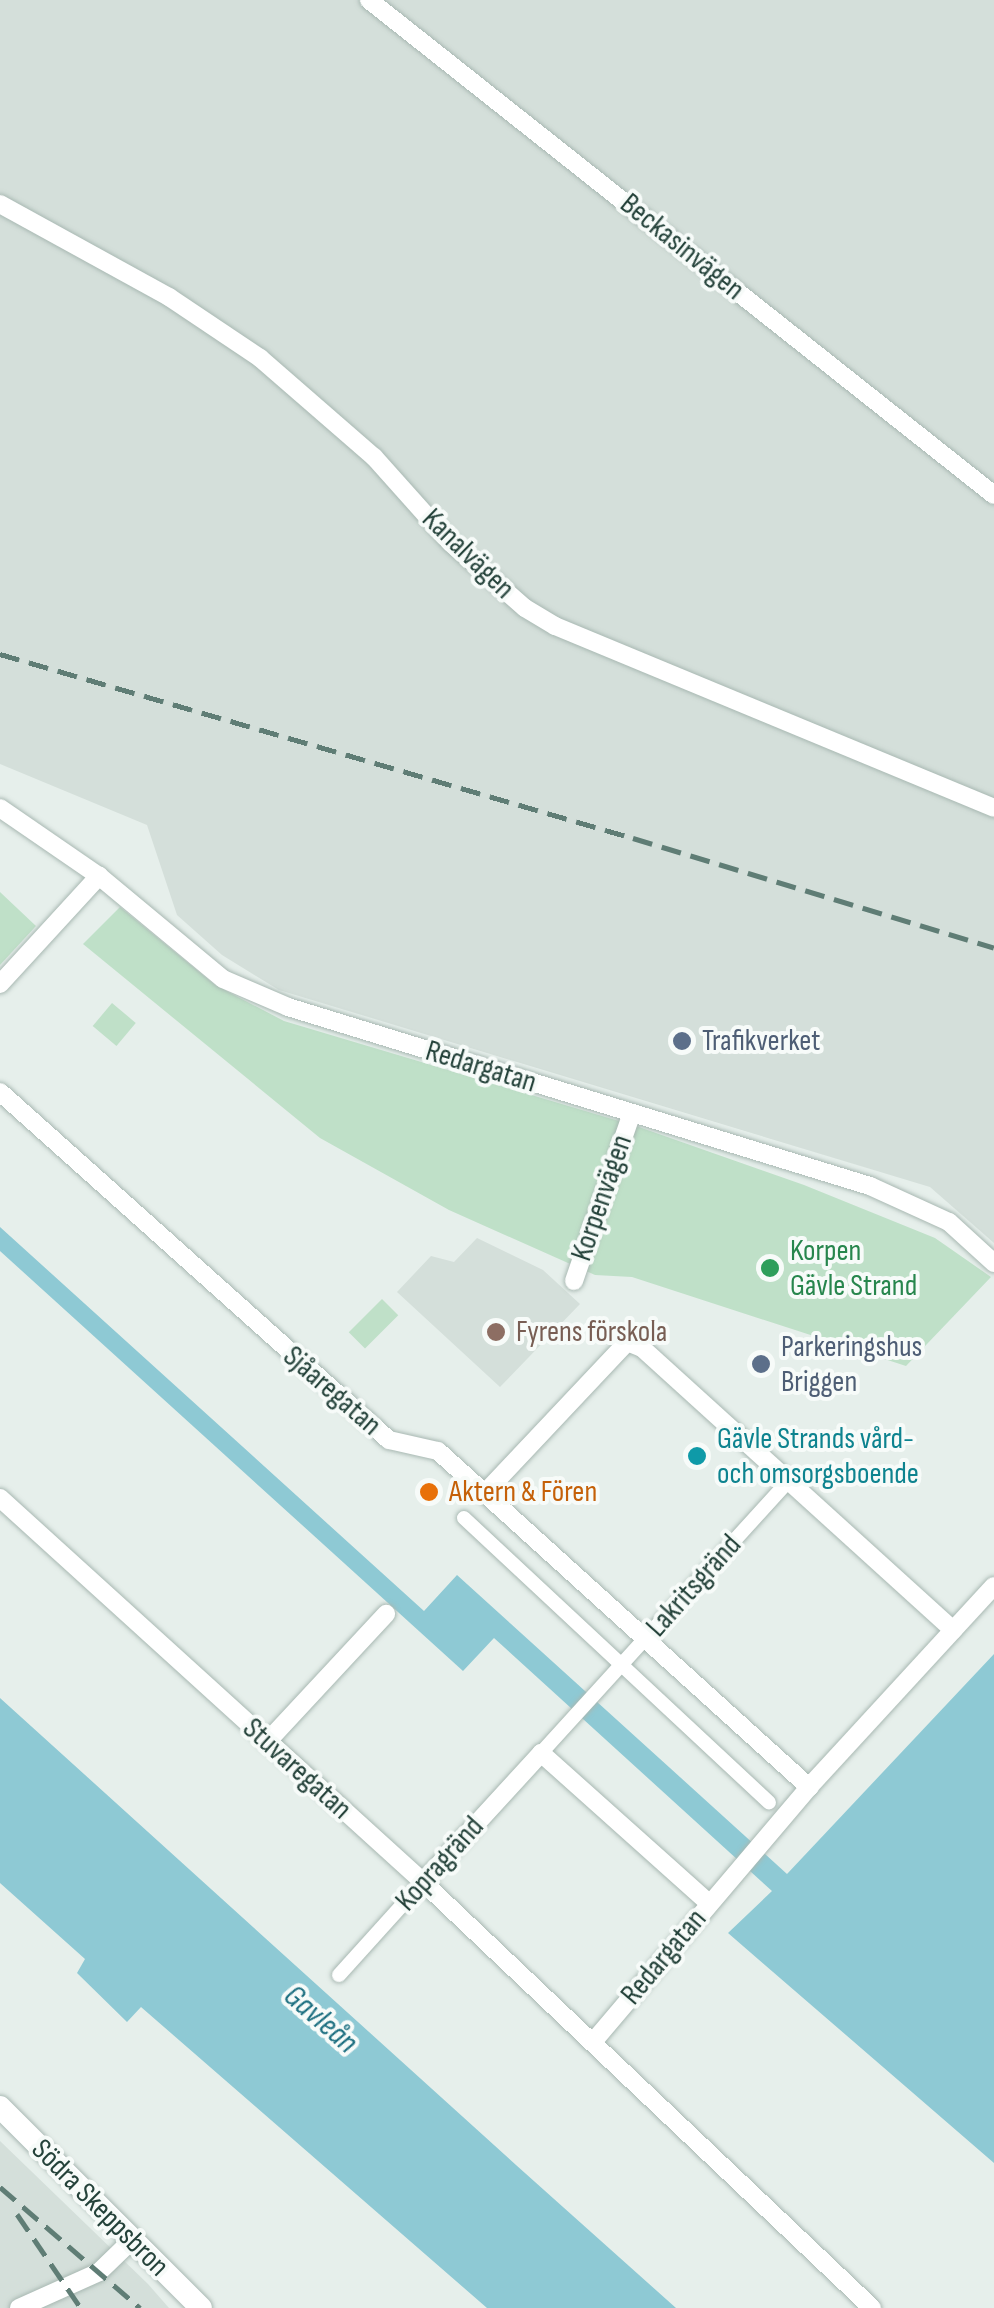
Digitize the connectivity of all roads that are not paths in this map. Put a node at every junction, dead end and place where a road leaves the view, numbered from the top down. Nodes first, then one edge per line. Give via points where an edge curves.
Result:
1 (369, 0) edge
2 (0, 204) edge
3 (994, 496) edge
4 (0, 808) edge
5 (994, 808) edge
6 (99, 876) junction
7 (0, 984) edge
8 (0, 1092) edge
9 (631, 1115) junction
10 (994, 1263) edge
11 (574, 1280) dead end
12 (788, 1482) junction
13 (484, 1494) junction
14 (0, 1498) edge
15 (464, 1518) dead end
16 (994, 1586) edge
17 (386, 1614) dead end
18 (953, 1630) junction
19 (647, 1637) junction
20 (623, 1662) junction
21 (266, 1742) junction
22 (541, 1753) junction
23 (809, 1787) junction
24 (769, 1802) dead end
25 (424, 1882) junction
26 (710, 1903) junction
27 (339, 1975) dead end
28 (594, 2042) junction
29 (0, 2107) edge
30 (131, 2241) junction
31 (19, 2308) edge
32 (201, 2308) edge
33 (872, 2308) edge

1 - 3 street, Beckasinvägen
2 - 5 street, Kanalvägen via 169,298 274,368 374,456 450,543 525,608
4 - 6 street, Redargatan
6 - 7 street
6 - 9 street, Redargatan via 223,980 288,1008
8 - 13 street, Sjåaregatan via 389,1440 438,1451
9 - 10 street, Redargatan via 916,1204 949,1222
9 - 11 street, Korpenvägen
12 - 13 street via 642,1348 627,1342
12 - 18 street
12 - 19 street, Lakritsgränd
13 - 19 street, Sjåaregatan
14 - 21 street, Stuvaregatan
15 - 20 street
16 - 18 street, Redargatan
17 - 21 street
18 - 23 street, Redargatan
19 - 20 street, Lakritsgränd
19 - 23 street, Sjåaregatan
20 - 22 street, Lakritsgränd
20 - 24 street
21 - 25 street, Stuvaregatan
22 - 25 street, Kopragränd
22 - 26 street
23 - 26 street, Redargatan
25 - 27 street, Kopragränd
25 - 28 street, Stuvaregatan
26 - 28 street, Redargatan
28 - 33 street
29 - 30 street, Södra Skeppsbron
30 - 31 street via 98,2272
30 - 32 street, Södra Skeppsbron

